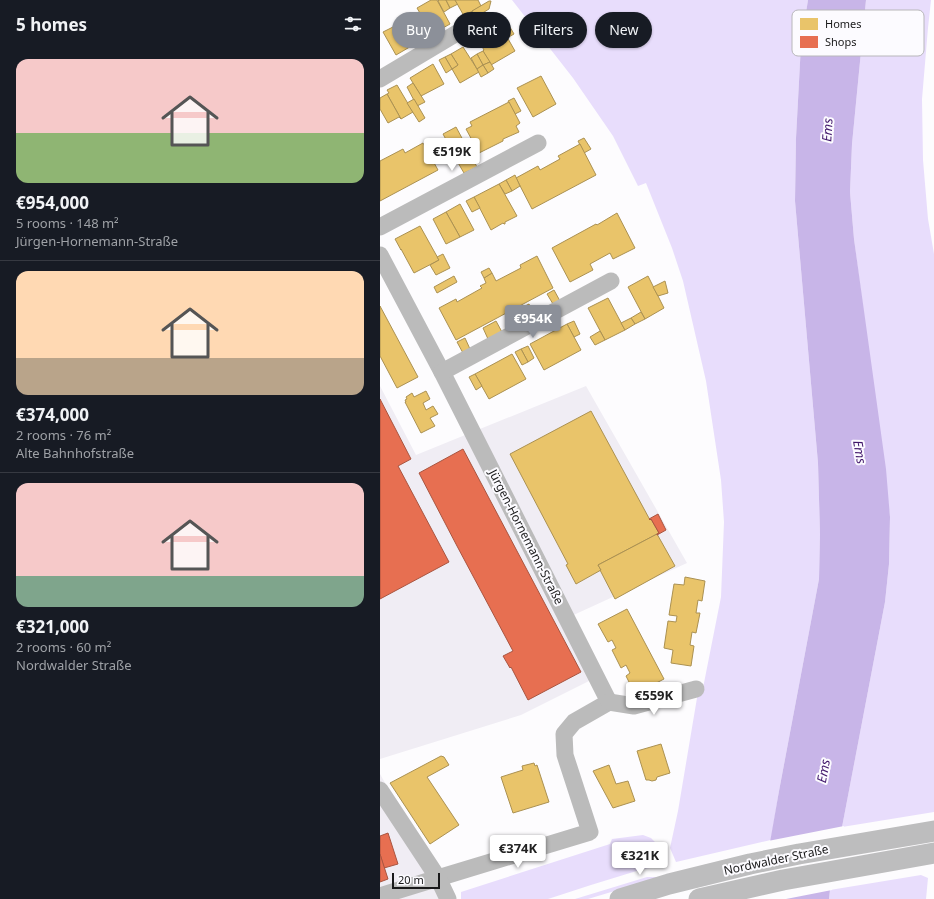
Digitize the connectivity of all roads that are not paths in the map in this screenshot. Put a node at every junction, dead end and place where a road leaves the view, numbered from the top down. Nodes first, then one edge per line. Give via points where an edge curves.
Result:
1 (453, 35) edge
2 (380, 79) edge
3 (538, 143) dead end
4 (380, 227) edge
5 (380, 255) edge
6 (611, 281) dead end
7 (442, 372) junction
8 (696, 689) dead end
9 (609, 702) junction
10 (380, 790) edge
11 (932, 832) edge
12 (929, 854) edge
13 (438, 878) junction
14 (380, 896) edge
15 (448, 899) edge
16 (620, 899) edge
17 (699, 899) edge

1 - 2 street
3 - 4 street
5 - 7 street, Jürgen-Hornemann-Straße
6 - 7 street
7 - 9 street, Jürgen-Hornemann-Straße
8 - 9 street via 634,706
9 - 13 street via 574,722 564,734 565,755 590,832
10 - 13 street
11 - 16 main road, Nordwalder Straße via 750,864
12 - 17 main road, Nordwalder Straße via 783,880
13 - 14 street
13 - 15 street

